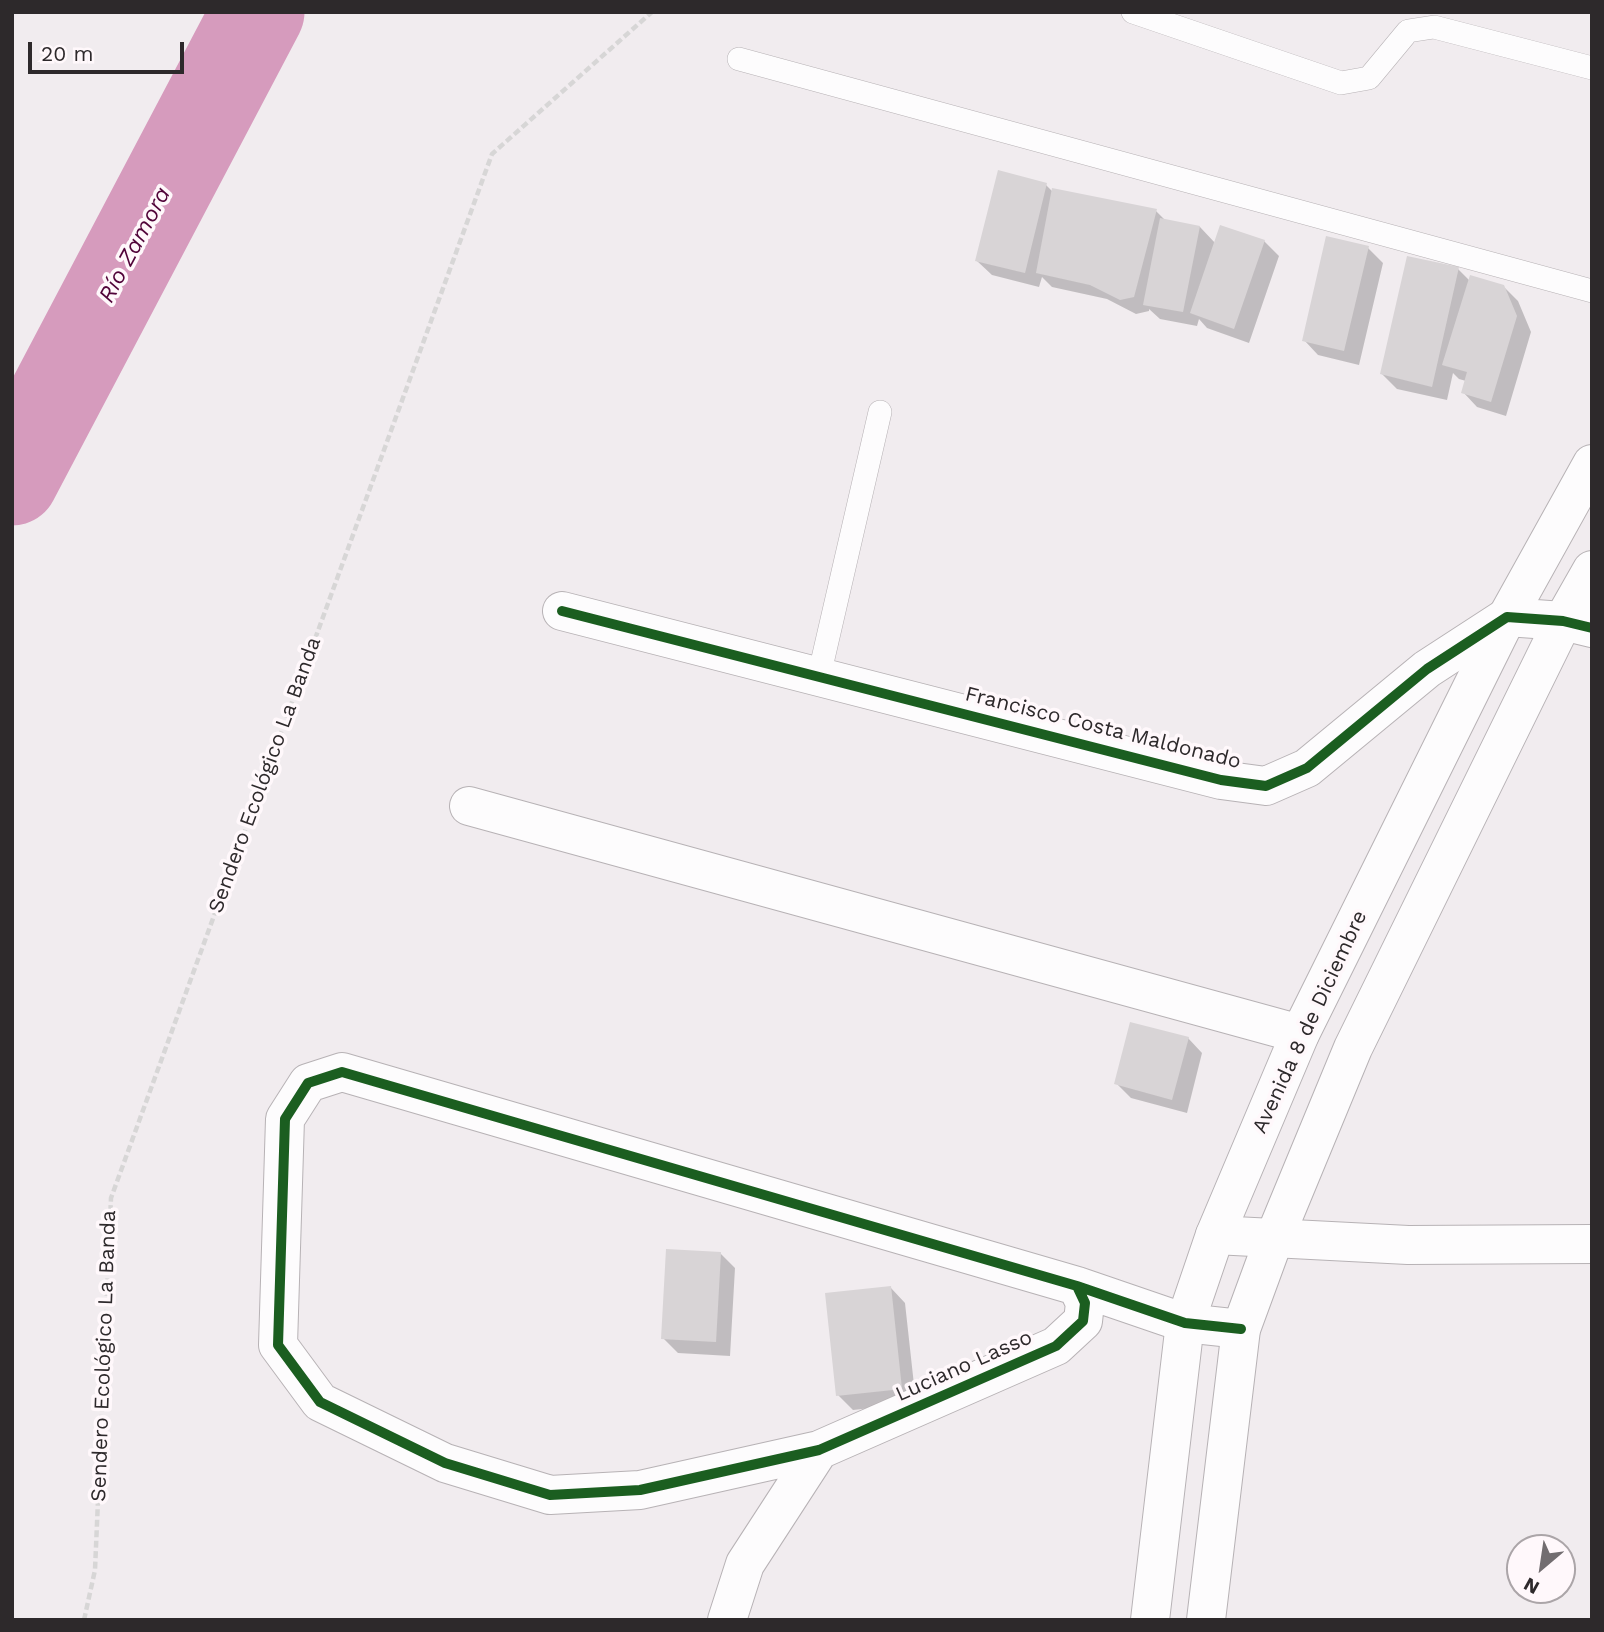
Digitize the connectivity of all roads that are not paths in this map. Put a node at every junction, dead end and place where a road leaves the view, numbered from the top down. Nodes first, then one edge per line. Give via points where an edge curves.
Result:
1 (1133, 12) edge
2 (739, 60) dead end
3 (1592, 68) edge
4 (1592, 291) edge
5 (880, 412) dead end
6 (1592, 464) edge
7 (1592, 570) edge
8 (562, 611) dead end
9 (1507, 617) junction
10 (1578, 624) edge
11 (819, 677) junction
12 (469, 806) dead end
13 (1300, 1034) junction
14 (1215, 1235) junction
15 (1274, 1239) junction
16 (1592, 1244) edge
17 (1077, 1286) junction
18 (1185, 1323) junction
19 (1241, 1329) junction
20 (819, 1450) junction
21 (727, 1620) edge
22 (1150, 1620) edge
23 (1206, 1620) edge

1 - 3 lane via 1341,83 1369,78 1408,31 1434,27
2 - 4 lane
5 - 11 lane
6 - 9 street, Avenida 8 de Diciembre
7 - 10 street
8 - 11 street, Francisco Costa Maldonado
9 - 10 street
9 - 11 street, Francisco Costa Maldonado via 1427,669 1307,768 1266,786 1222,779
9 - 13 street, Avenida 8 de Diciembre
10 - 15 street via 1353,1048
12 - 13 street
13 - 14 street, Avenida 8 de Diciembre
14 - 15 street
14 - 18 street, Avenida 8 de Diciembre
15 - 16 street via 1408,1245
15 - 19 street
17 - 18 street
17 - 20 street, Luciano Lasso via 1085,1303 1083,1321 1056,1346
17 - 20 street via 342,1072 308,1083 285,1119 278,1345 320,1402 445,1463 550,1495 640,1490
18 - 19 street
18 - 22 street, Avenida 8 de Diciembre
19 - 23 street
20 - 21 street via 745,1564

